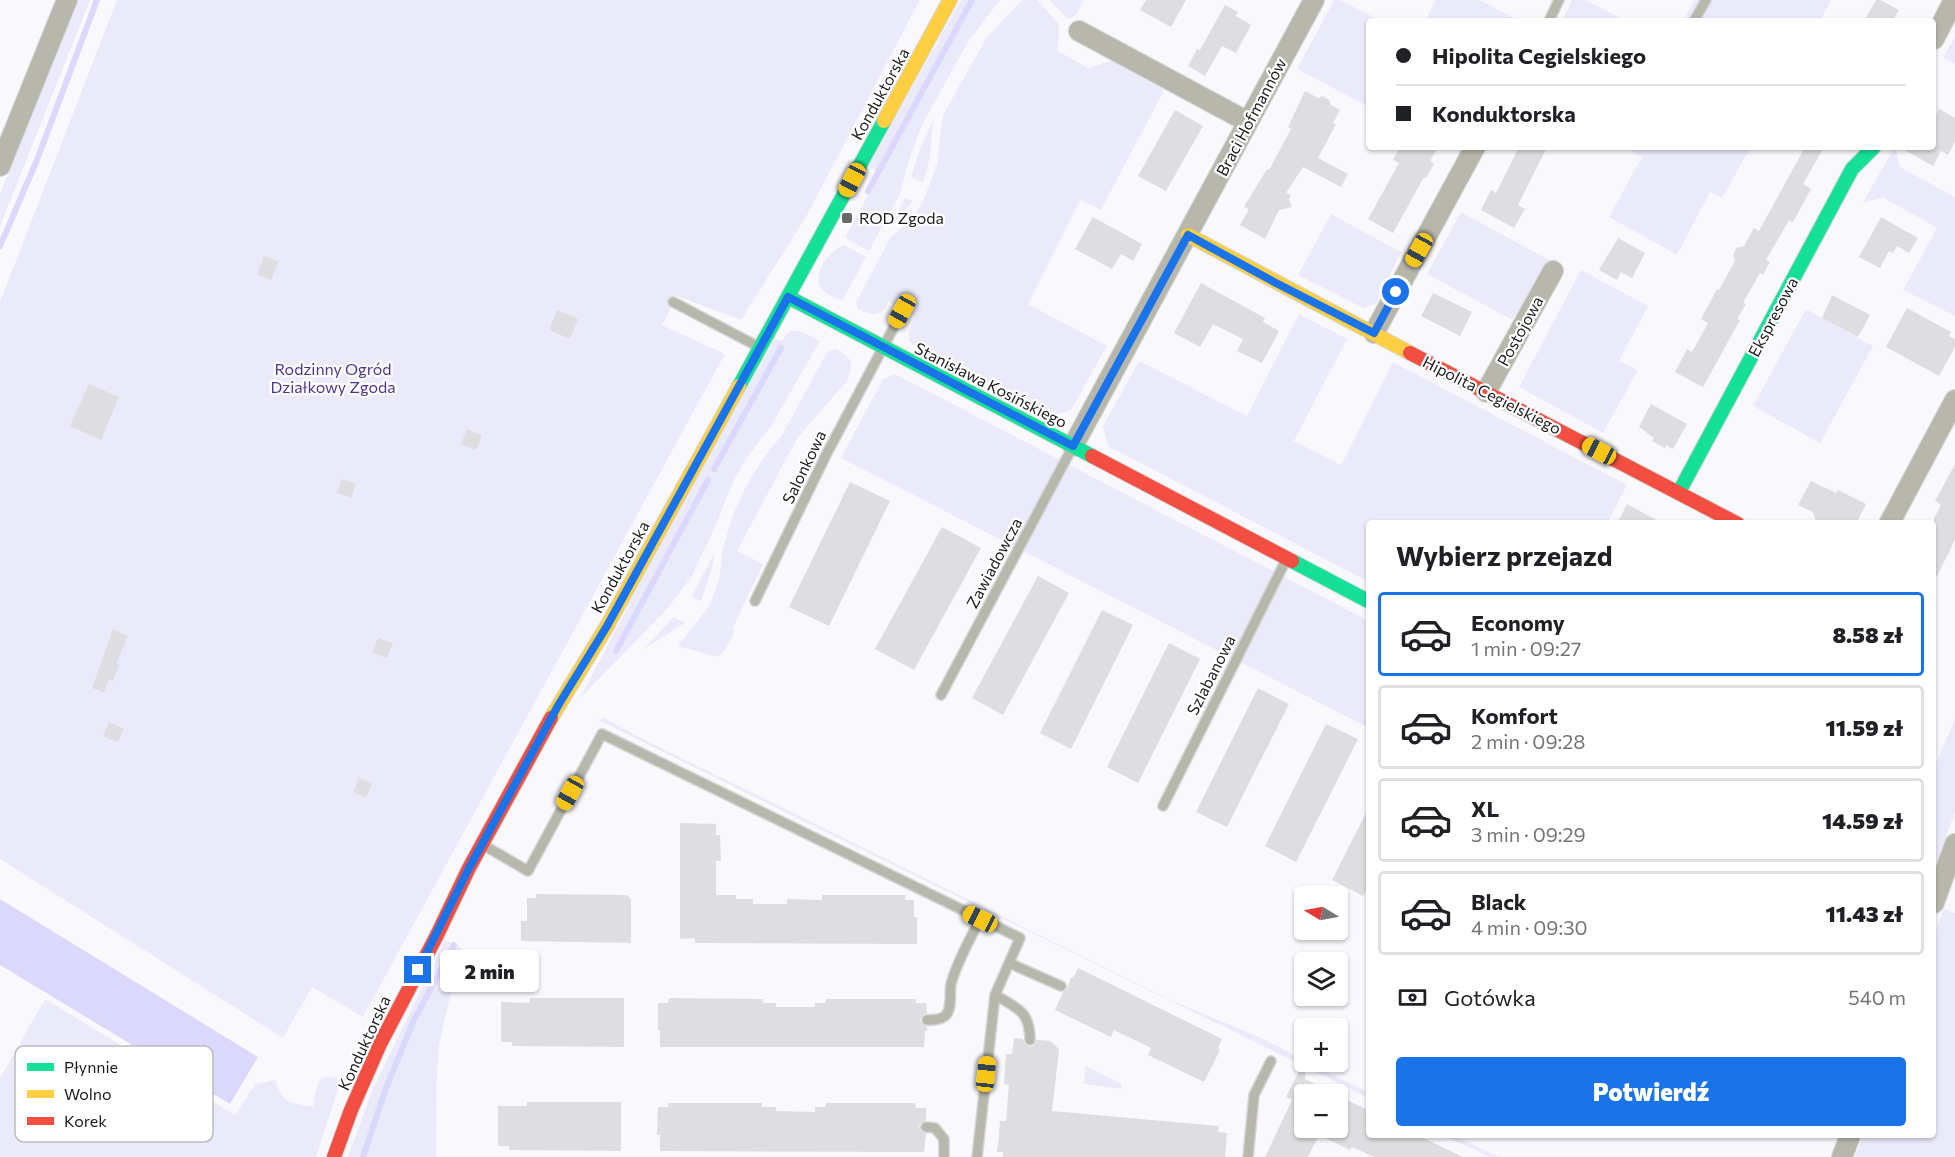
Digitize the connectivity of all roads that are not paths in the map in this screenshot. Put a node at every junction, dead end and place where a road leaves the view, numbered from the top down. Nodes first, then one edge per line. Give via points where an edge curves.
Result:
1 (67, 0) edge
2 (950, 0) edge
3 (1314, 0) edge
4 (1559, 0) edge
5 (1706, 0) edge
6 (1954, 0) edge
7 (1550, 18) edge
8 (1696, 18) edge
9 (1079, 31) dead end
10 (1936, 35) edge
11 (1248, 122) junction
12 (1474, 150) edge
13 (1871, 150) edge
14 (2, 154) edge
15 (1188, 235) junction
16 (1553, 271) dead end
17 (788, 297) junction
18 (673, 302) dead end
19 (905, 306) dead end
20 (1374, 333) junction
21 (882, 346) junction
22 (760, 347) junction
23 (1486, 392) junction
24 (1955, 400) edge
25 (1073, 446) junction
26 (1679, 492) junction
27 (1731, 520) edge
28 (1890, 520) edge
29 (1287, 558) junction
30 (1366, 600) edge
31 (755, 601) dead end
32 (940, 695) dead end
33 (1162, 806) dead end
34 (1955, 844) edge
35 (482, 845) junction
36 (1936, 897) edge
37 (980, 919) junction
38 (1009, 963) junction
39 (1061, 986) dead end
40 (995, 995) junction
41 (927, 1020) dead end
42 (1030, 1040) dead end
43 (1271, 1061) dead end
44 (926, 1127) dead end
45 (1849, 1138) edge
46 (334, 1157) edge
47 (944, 1157) edge
48 (976, 1157) edge
49 (1248, 1157) edge
50 (1842, 1157) edge

1 - 14 street
2 - 17 street, Konduktorska
3 - 11 street, Braci Hofmannów
4 - 7 lane
5 - 8 lane
6 - 10 street
9 - 11 street
11 - 15 street, Braci Hofmannów
12 - 20 street
13 - 26 street, Ekspresowa via 1852,169
15 - 20 street, Hipolita Cegielskiego
15 - 25 street, Braci Hofmannów
16 - 23 street, Postojowa
17 - 21 street, Stanisława Kosińskiego
17 - 22 street, Konduktorska
18 - 22 lane
19 - 21 lane, Salonkowa
20 - 23 street, Hipolita Cegielskiego
21 - 25 street, Stanisława Kosińskiego
21 - 31 lane, Salonkowa
22 - 35 street, Konduktorska
23 - 26 street, Hipolita Cegielskiego
24 - 28 street
25 - 29 street, Stanisława Kosińskiego
25 - 32 lane, Zawiadowcza
26 - 27 street, Hipolita Cegielskiego
29 - 30 street, Stanisława Kosińskiego
29 - 33 lane, Szlabanowa
34 - 36 street
35 - 37 lane via 528,871 602,734
35 - 46 street, Konduktorska via 380,1044
37 - 38 lane via 1020,938
37 - 41 lane via 957,966 948,1012 937,1020
38 - 39 lane
38 - 40 lane
40 - 42 lane via 1021,1010 1028,1019
40 - 48 lane
43 - 49 lane via 1254,1095
44 - 47 lane via 934,1128 944,1139
45 - 50 street

